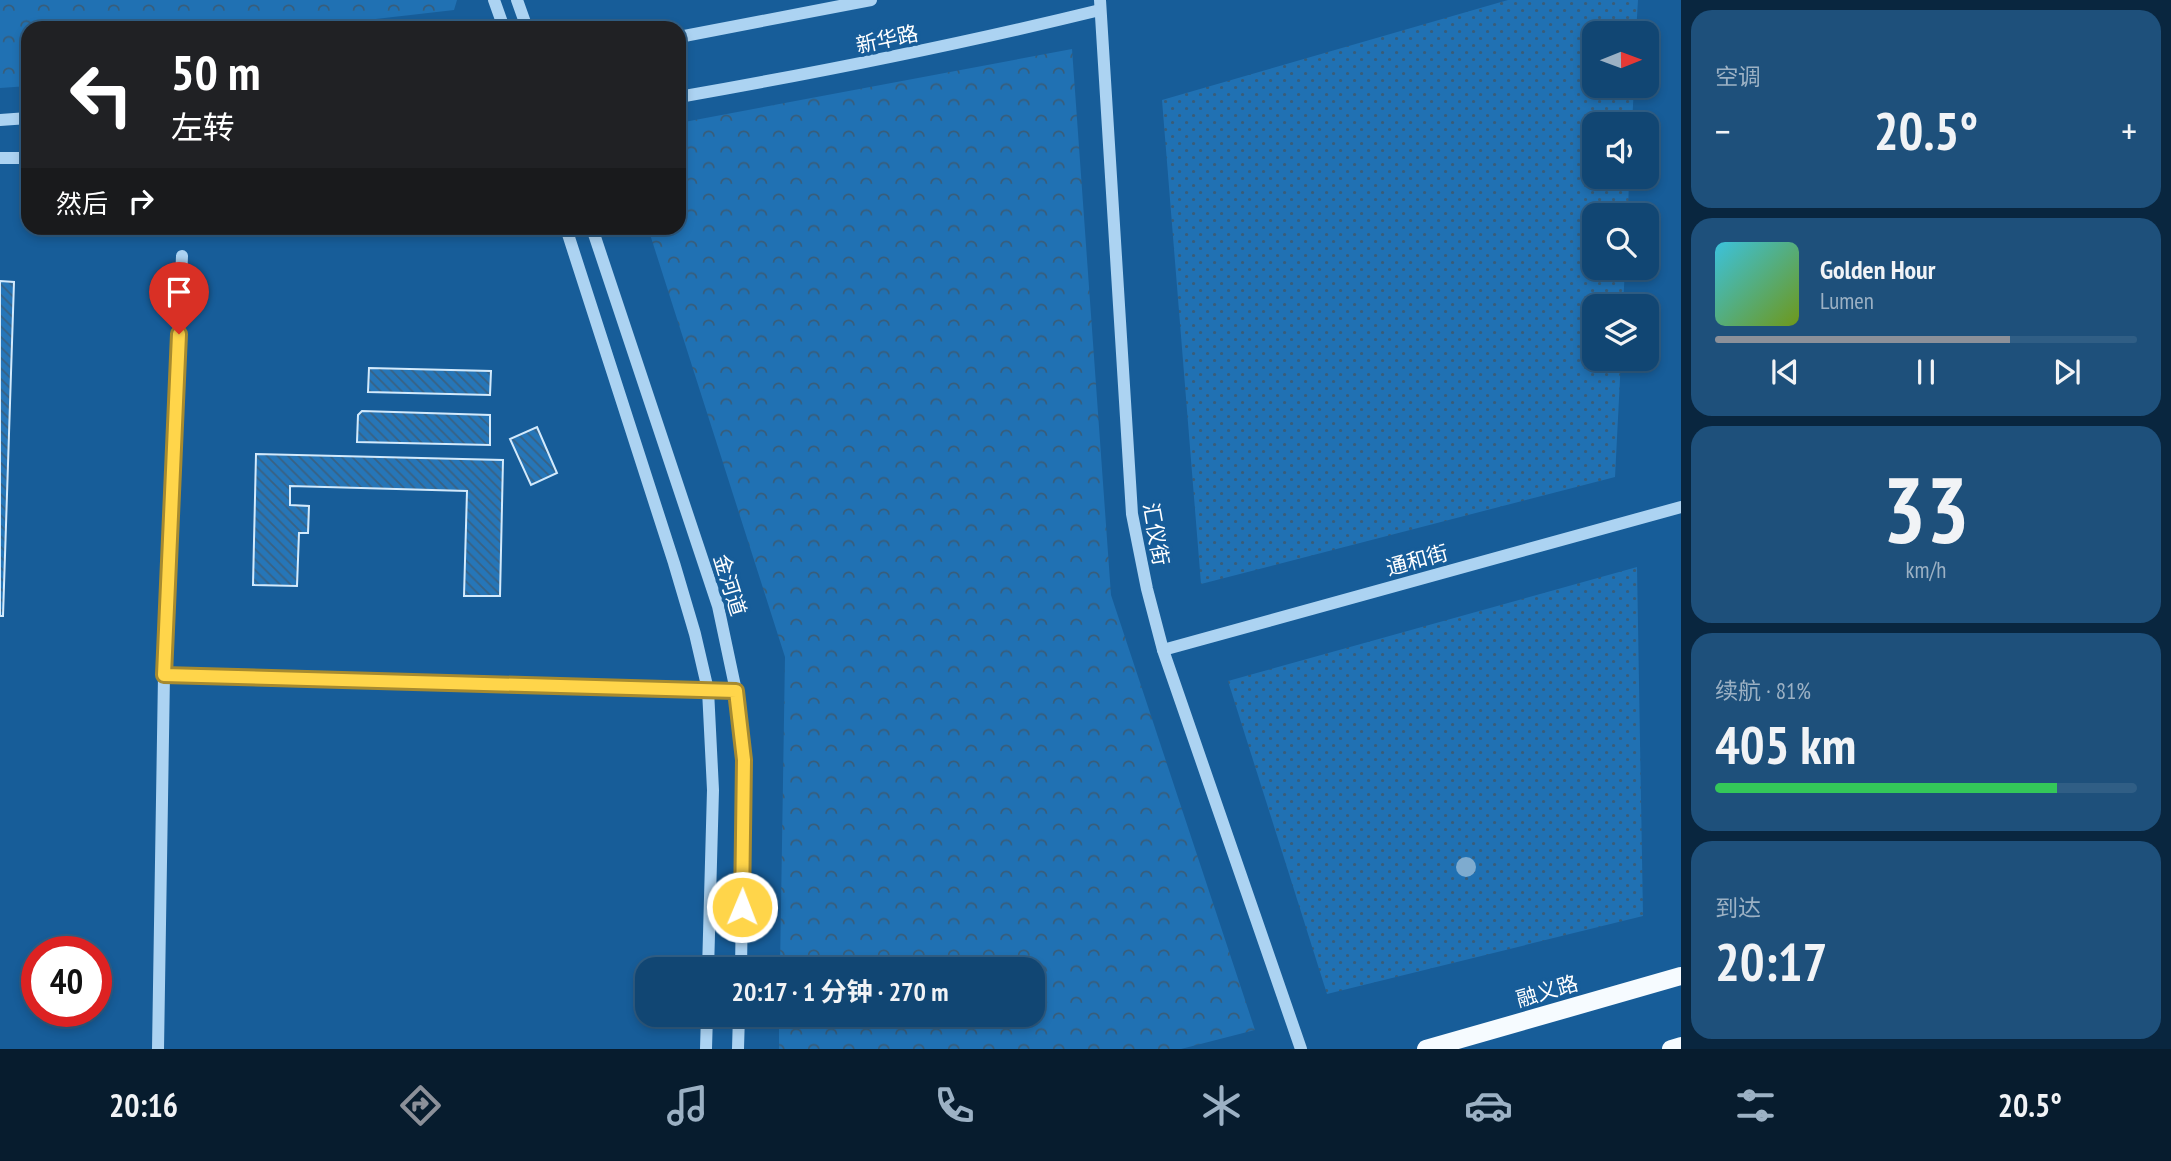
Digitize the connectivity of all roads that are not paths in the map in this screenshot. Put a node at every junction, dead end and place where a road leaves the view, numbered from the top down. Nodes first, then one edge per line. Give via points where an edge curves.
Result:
1 (494, 0) edge
2 (517, 0) edge
3 (871, 0) edge
4 (1100, 5) edge
5 (502, 21) edge
6 (524, 21) edge
7 (686, 36) edge
8 (686, 96) edge
9 (21, 118) edge
10 (0, 120) edge
11 (0, 158) edge
12 (21, 158) edge
13 (568, 235) edge
14 (594, 235) edge
15 (183, 256) dead end
16 (1681, 506) edge
17 (1163, 650) junction
18 (164, 675) junction
19 (708, 690) junction
20 (736, 691) junction
21 (708, 957) edge
22 (741, 957) edge
23 (1681, 976) edge
24 (707, 1027) edge
25 (739, 1027) edge
26 (1681, 1046) edge
27 (158, 1049) edge
28 (706, 1049) edge
29 (738, 1049) edge
30 (1301, 1049) edge
31 (1426, 1049) edge
32 (1671, 1049) edge

1 - 5 street
2 - 6 street
3 - 7 street, 新华路
4 - 8 street, 新华路 via 988,37
4 - 17 street, 汇仪街 via 1132,514
9 - 10 street
11 - 12 street
13 - 19 street via 689,610
14 - 20 street, 金河道 via 718,606
15 - 18 street
16 - 17 street, 通和街
17 - 30 street, 汇仪街
18 - 19 street
18 - 27 street
19 - 20 street
19 - 21 street via 713,790
20 - 22 street, 金河道 via 744,760
23 - 31 main road, 融义路
24 - 28 street
25 - 29 street
26 - 32 main road

